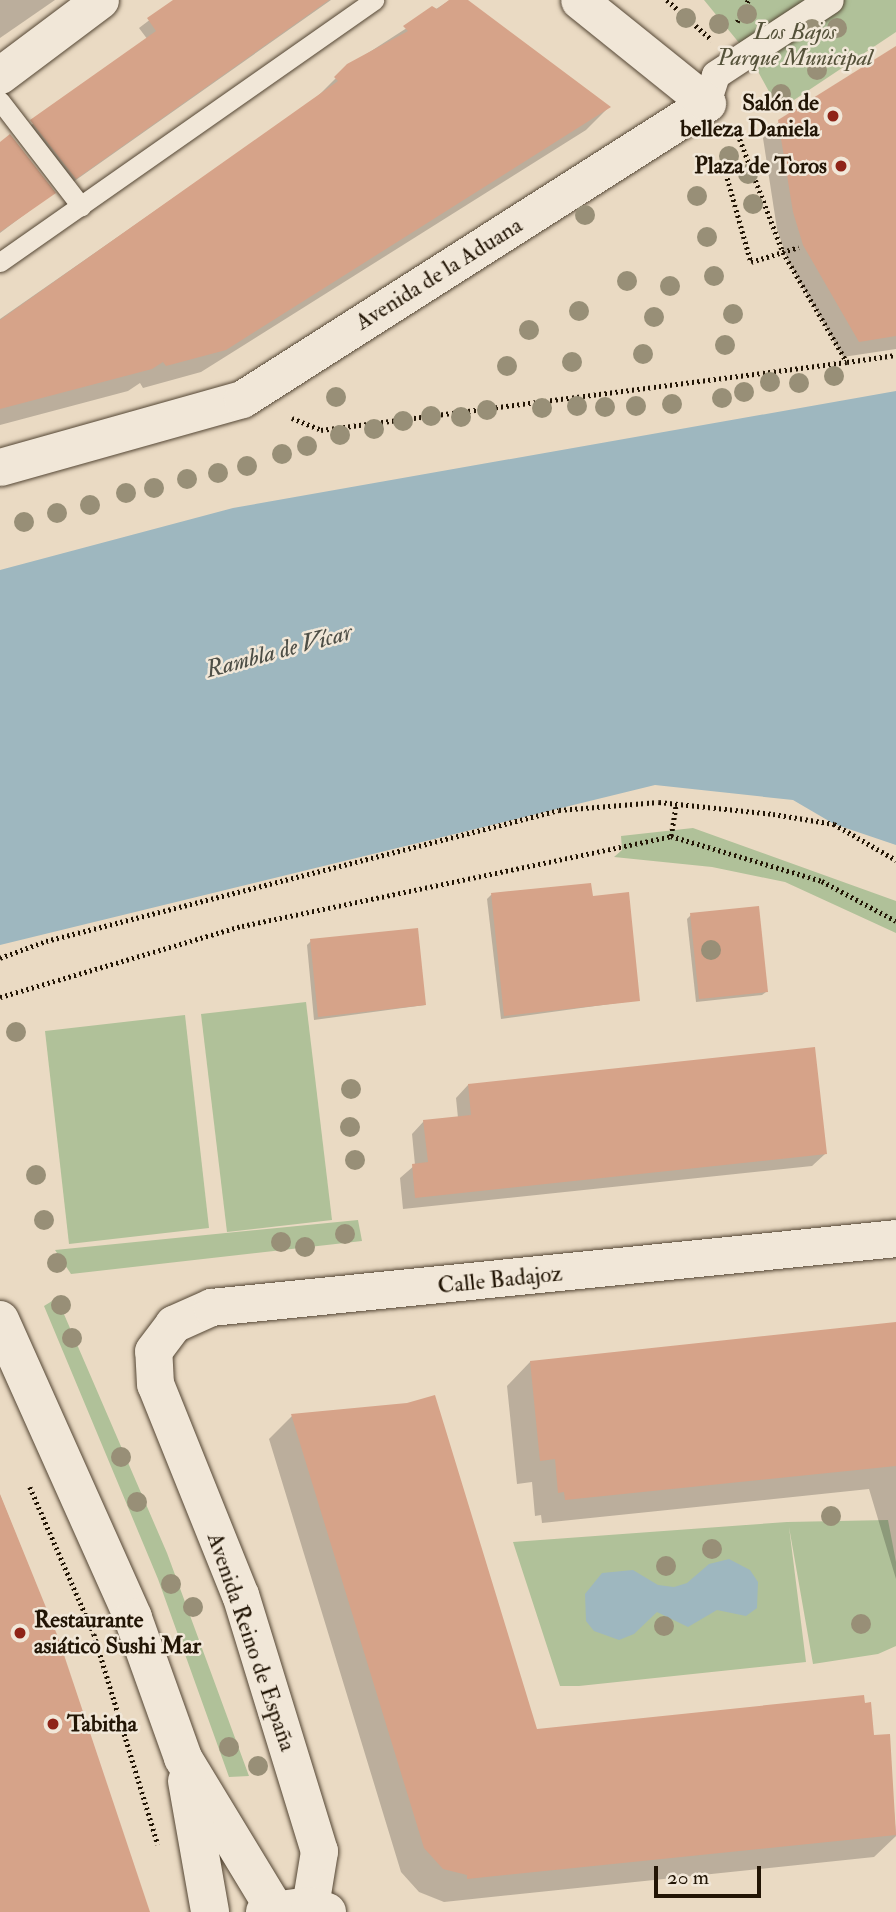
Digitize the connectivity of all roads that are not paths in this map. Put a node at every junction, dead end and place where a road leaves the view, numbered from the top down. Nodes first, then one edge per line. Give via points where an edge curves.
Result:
1 (100, 0) edge
2 (374, 0) edge
3 (579, 0) edge
4 (830, 0) edge
5 (0, 75) edge
6 (0, 101) edge
7 (707, 103) junction
8 (81, 206) junction
9 (0, 262) edge
10 (0, 467) edge
11 (896, 1238) edge
12 (0, 1320) edge
13 (155, 1384) joint
14 (184, 1758) junction
15 (294, 1909) edge
16 (210, 1912) edge

1 - 5 street
2 - 8 lane
3 - 7 street
4 - 7 street via 716,75
6 - 8 lane
7 - 10 street, Avenida de la Aduana via 242,399
8 - 9 lane
11 - 13 street, Calle Badajoz via 211,1307 173,1324 153,1351
12 - 14 street, Avenida Reino de España via 133,1618
13 - 15 street, Avenida Reino de España via 240,1595 319,1851
14 - 15 street, Avenida Reino de España
14 - 16 street, Avenida Reino de España

